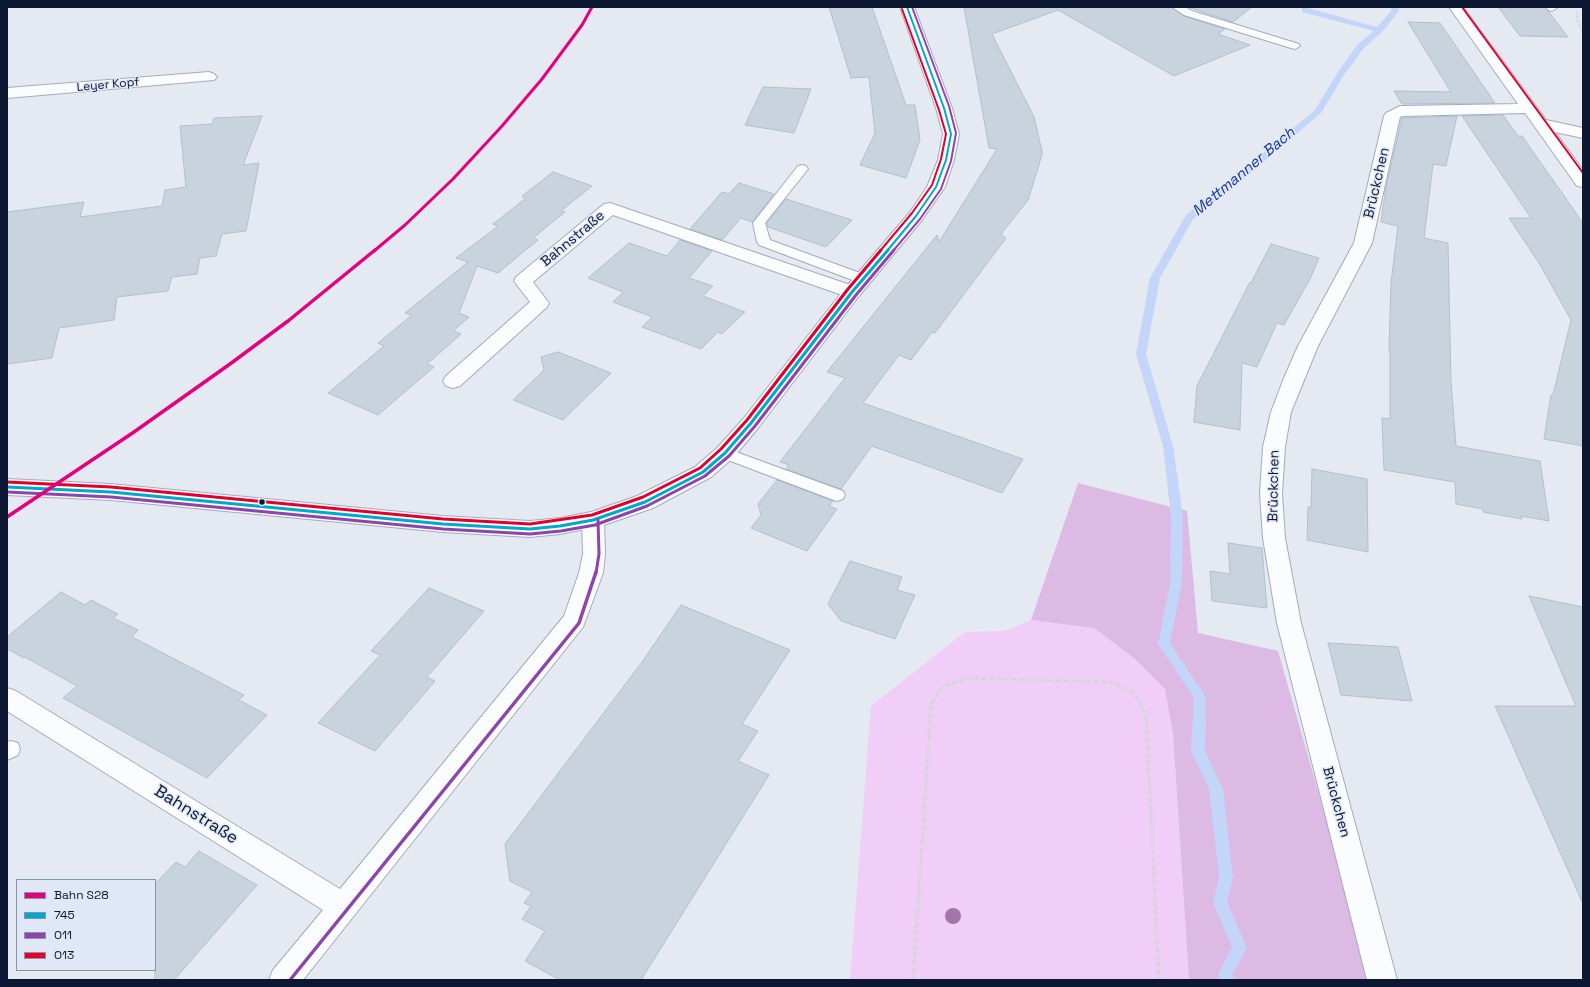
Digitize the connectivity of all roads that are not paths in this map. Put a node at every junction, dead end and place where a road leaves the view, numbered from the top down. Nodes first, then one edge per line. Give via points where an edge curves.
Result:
1 (906, 7) edge
2 (1177, 7) edge
3 (1456, 7) edge
4 (1295, 46) dead end
5 (209, 77) dead end
6 (7, 93) edge
7 (1529, 108) junction
8 (1542, 124) junction
9 (1583, 132) edge
10 (802, 168) dead end
11 (1583, 182) edge
12 (857, 286) junction
13 (453, 381) dead end
14 (725, 453) junction
15 (7, 487) edge
16 (837, 495) dead end
17 (593, 520) junction
18 (7, 698) edge
19 (344, 907) junction
20 (284, 980) edge
21 (1382, 980) edge

1 - 12 street via 944,108 951,134 946,160 936,187 916,216
2 - 4 lane via 1188,13
3 - 7 street
5 - 6 street, Leyer Kopf
7 - 8 street
7 - 21 street, Brückchen via 1400,111 1394,114 1363,243 1308,346 1281,412 1274,447 1271,494 1274,538 1289,623
8 - 9 street
8 - 11 street
10 - 12 lane via 759,223 764,242
12 - 13 street, Bahnstraße via 610,208 523,282 540,303
12 - 14 street
14 - 16 lane
14 - 17 street via 703,472 645,502
15 - 17 street via 111,492 443,524 530,529
17 - 19 street via 594,554 591,573 575,620
18 - 19 street, Bahnstraße
19 - 20 street

